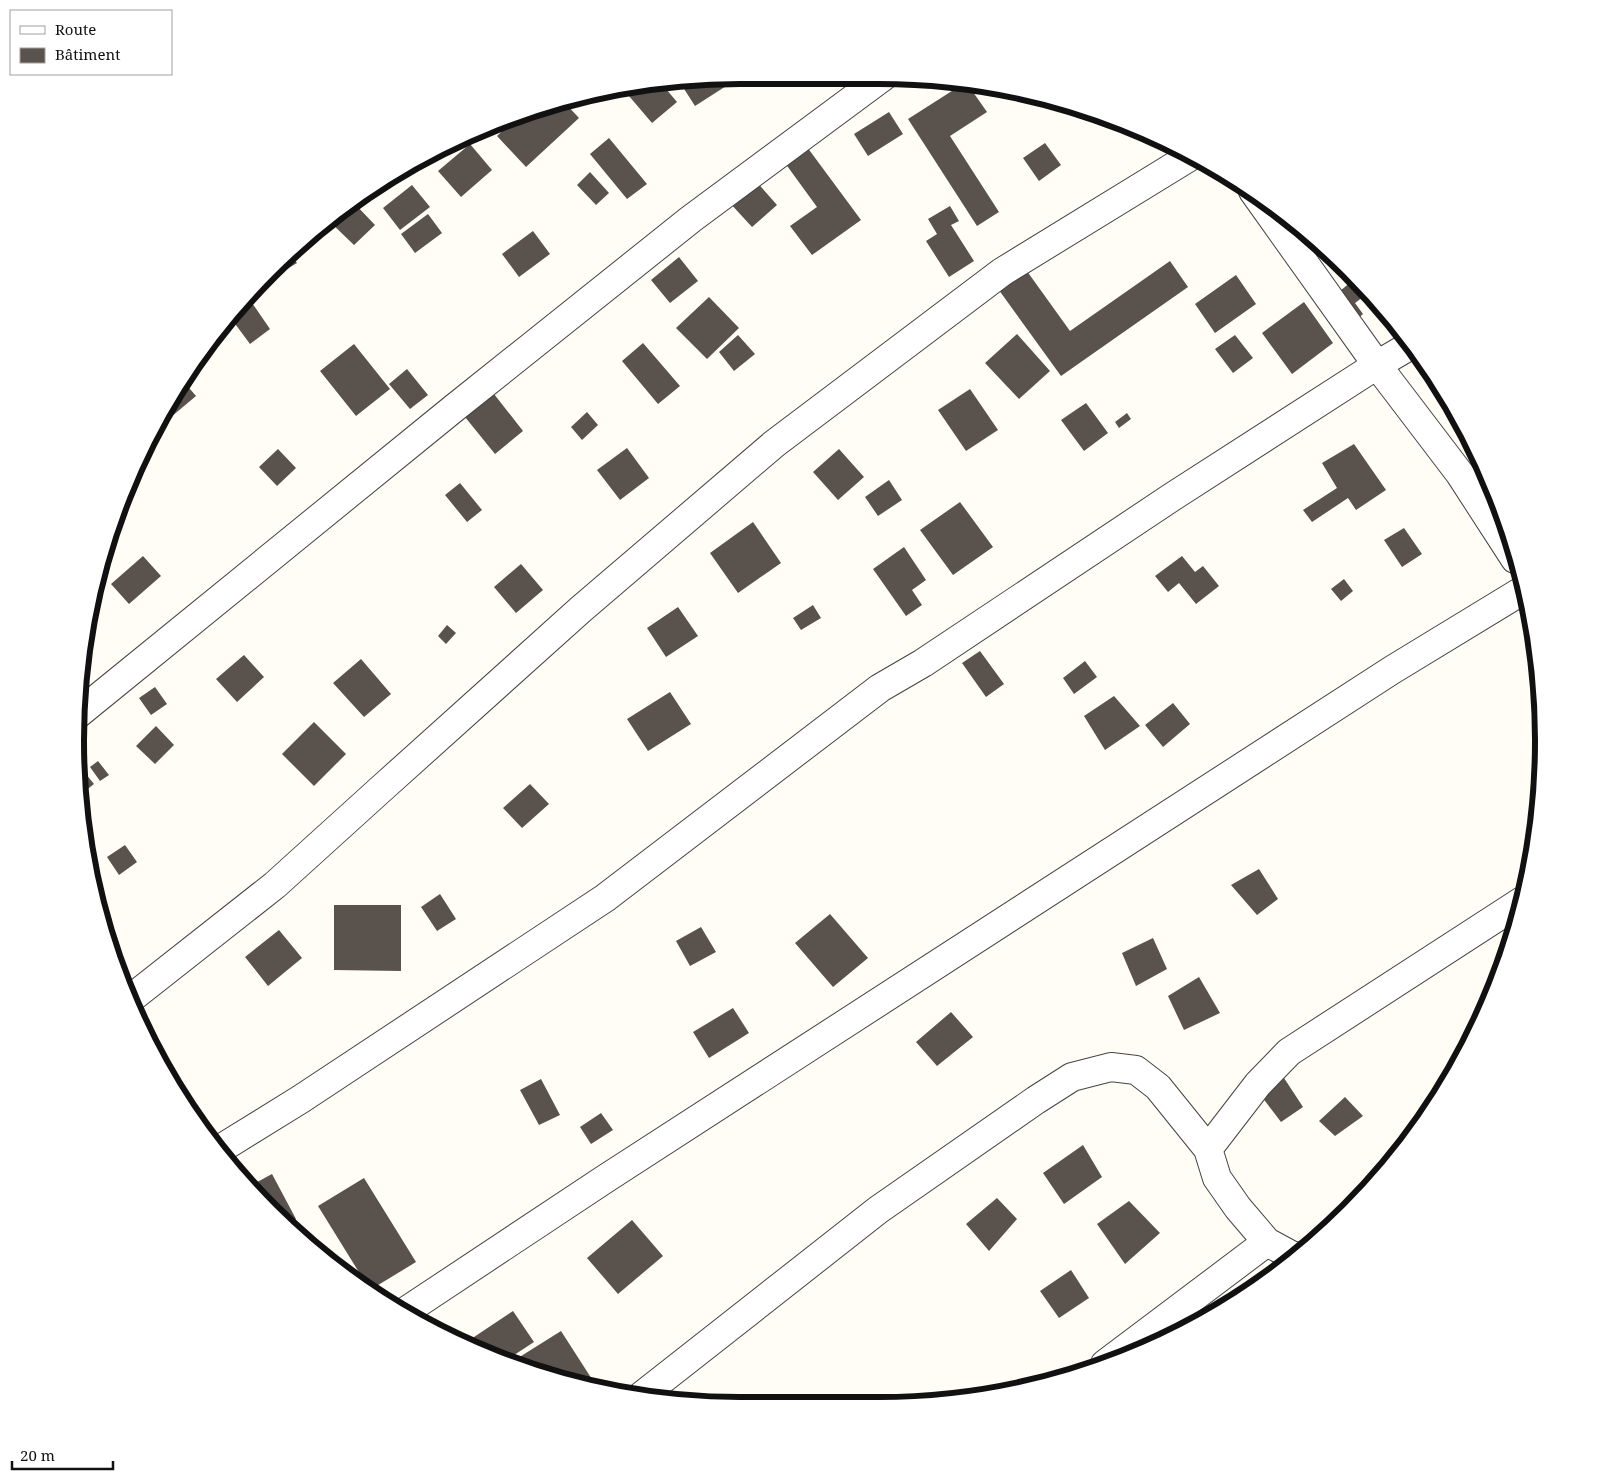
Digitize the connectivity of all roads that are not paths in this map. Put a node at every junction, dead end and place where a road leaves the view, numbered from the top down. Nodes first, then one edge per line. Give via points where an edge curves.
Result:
1 (873, 84) edge
2 (1185, 160) edge
3 (1288, 228) edge
4 (1405, 348) edge
5 (1377, 365) junction
6 (1504, 541) edge
7 (1518, 593) edge
8 (85, 709) edge
9 (1514, 906) edge
10 (135, 995) edge
11 (224, 1146) edge
12 (1208, 1149) junction
13 (1267, 1242) junction
14 (1288, 1254) edge
15 (411, 1309) edge
16 (1125, 1349) edge
17 (648, 1391) edge

1 - 8 street via 692,220
2 - 10 street via 1002,272 774,444 580,610 276,885
3 - 5 street
4 - 5 street
5 - 6 street via 1460,474
5 - 11 street via 880,688 606,898 301,1099
7 - 15 street via 1376,681
9 - 12 street via 1289,1052 1258,1084
12 - 13 street via 1217,1178
12 - 17 street via 1158,1086 1136,1070 1111,1067 1072,1077 878,1210
13 - 14 street
13 - 16 street

